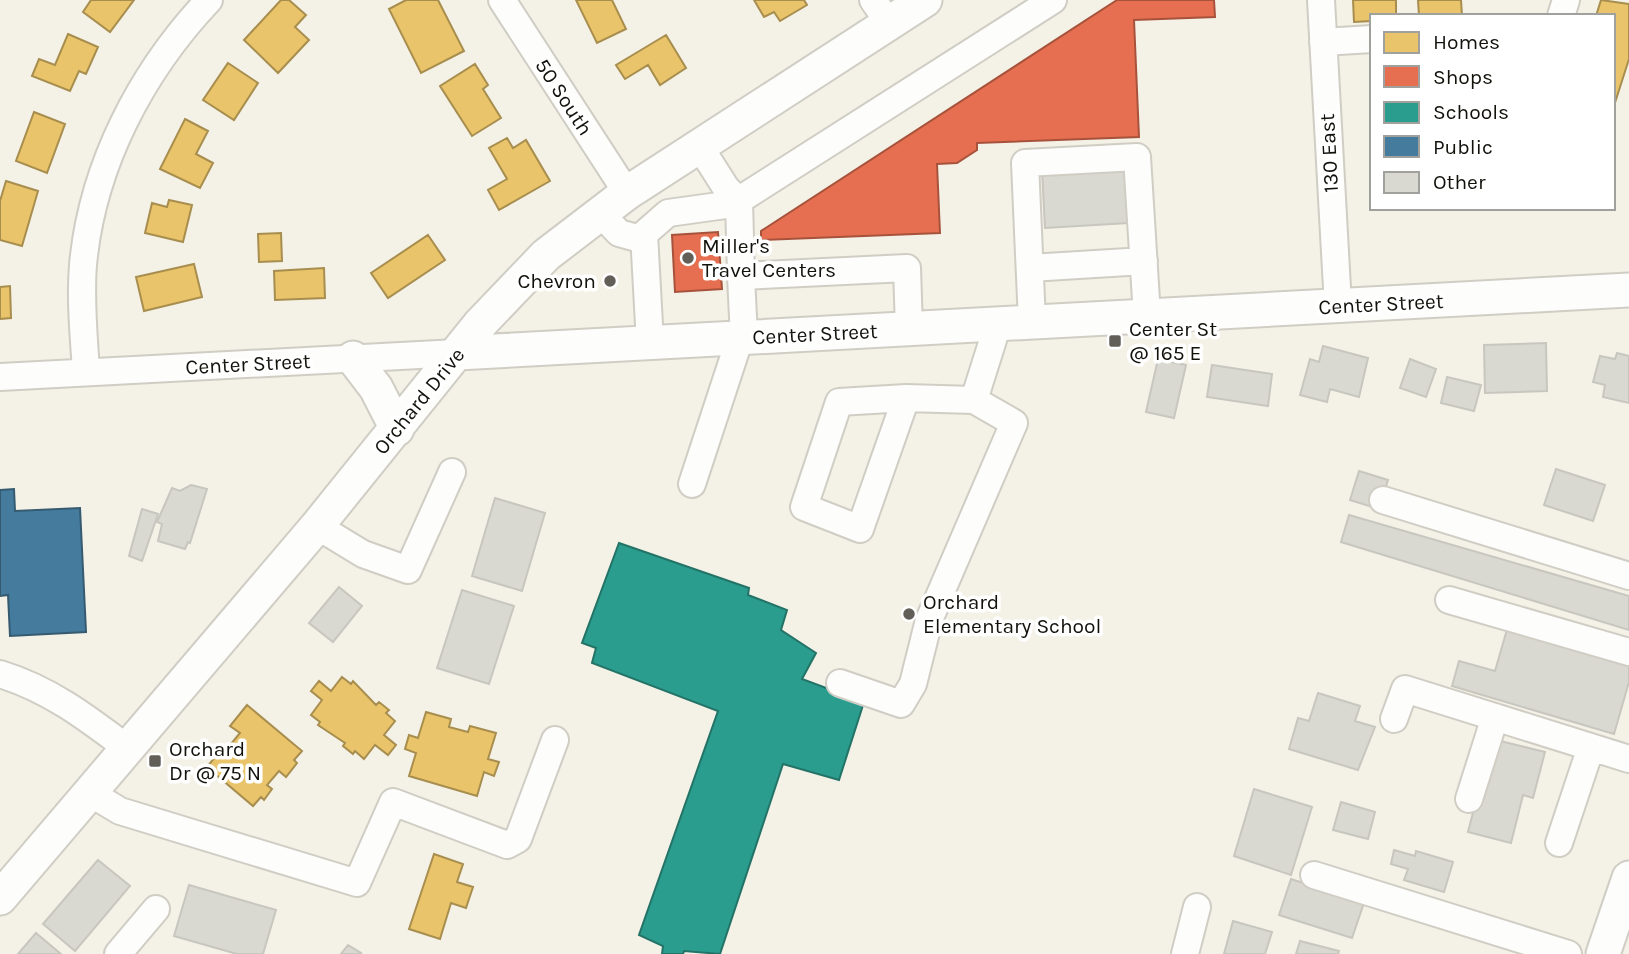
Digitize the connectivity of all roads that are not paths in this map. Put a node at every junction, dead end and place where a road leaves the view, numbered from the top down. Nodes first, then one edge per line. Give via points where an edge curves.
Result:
1 (209, 0) edge
2 (502, 0) edge
3 (925, 0) edge
4 (1053, 0) edge
5 (1321, 0) edge
6 (881, 12) edge
7 (1370, 39) edge
8 (1323, 41) junction
9 (700, 147) junction
10 (627, 193) junction
11 (739, 201) junction
12 (600, 213) junction
13 (644, 240) junction
14 (1144, 261) junction
15 (1030, 268) junction
16 (741, 276) junction
17 (1629, 290) edge
18 (1338, 306) junction
19 (1147, 316) junction
20 (1032, 322) junction
21 (998, 324) junction
22 (909, 329) junction
23 (742, 338) junction
24 (650, 342) junction
25 (457, 353) junction
26 (353, 358) junction
27 (86, 372) junction
28 (0, 377) edge
29 (906, 398) junction
30 (974, 400) junction
31 (397, 429) junction
32 (452, 472) dead end
33 (692, 484) dead end
34 (1383, 500) dead end
35 (317, 526) junction
36 (1629, 576) edge
37 (1449, 600) dead end
38 (1629, 652) edge
39 (0, 674) edge
40 (840, 683) dead end
41 (1495, 717) junction
42 (1394, 719) dead end
43 (555, 740) dead end
44 (1591, 747) junction
45 (127, 748) junction
46 (1629, 760) edge
47 (89, 793) junction
48 (1469, 799) dead end
49 (1559, 843) dead end
50 (1314, 875) dead end
51 (1629, 878) edge
52 (0, 898) edge
53 (1197, 907) dead end
54 (156, 909) dead end
55 (127, 952) edge
56 (1185, 954) edge
57 (1568, 954) edge
58 (1603, 954) edge

1 - 27 street via 145,83 109,157 83,264
2 - 10 street, 50 South
3 - 6 main road, Orchard Drive
4 - 11 street
5 - 8 street, 130 East
6 - 9 main road, Orchard Drive
7 - 8 street
8 - 18 street, 130 East
9 - 10 main road, Orchard Drive
9 - 11 street
10 - 12 main road, Orchard Drive
11 - 13 street via 668,213 644,234
11 - 16 street
12 - 13 street via 620,233
12 - 25 main road, Orchard Drive via 546,255
13 - 24 street
14 - 15 street
14 - 15 street via 1137,157 1025,163
14 - 19 street
15 - 20 street
16 - 22 street via 907,268
16 - 23 street
17 - 18 main road, Center Street
18 - 19 main road, Center Street
19 - 20 main road, Center Street
20 - 21 main road, Center Street
21 - 22 main road, Center Street
21 - 30 street
22 - 23 main road, Center Street
23 - 24 main road, Center Street
23 - 33 street
24 - 25 main road, Center Street
25 - 26 street, Center Street
25 - 31 main road, Orchard Drive
26 - 27 street, Center Street
26 - 31 main road via 376,388
27 - 28 street, Center Street
29 - 29 street via 839,402 804,508 860,529
29 - 30 street
30 - 40 street via 1014,423 929,620 913,684 901,704
31 - 35 main road, Orchard Drive
32 - 35 street via 408,570 363,554
34 - 36 street
35 - 45 main road, Orchard Drive
37 - 38 street
39 - 45 street via 71,705
41 - 42 street via 1405,689
41 - 44 street
41 - 48 street
43 - 47 street via 518,839 507,845 393,802 357,883 120,811
44 - 46 street
44 - 49 street
45 - 47 main road, Orchard Drive
47 - 52 main road, Orchard Drive
50 - 57 street
51 - 58 main road
53 - 56 street
54 - 55 street

